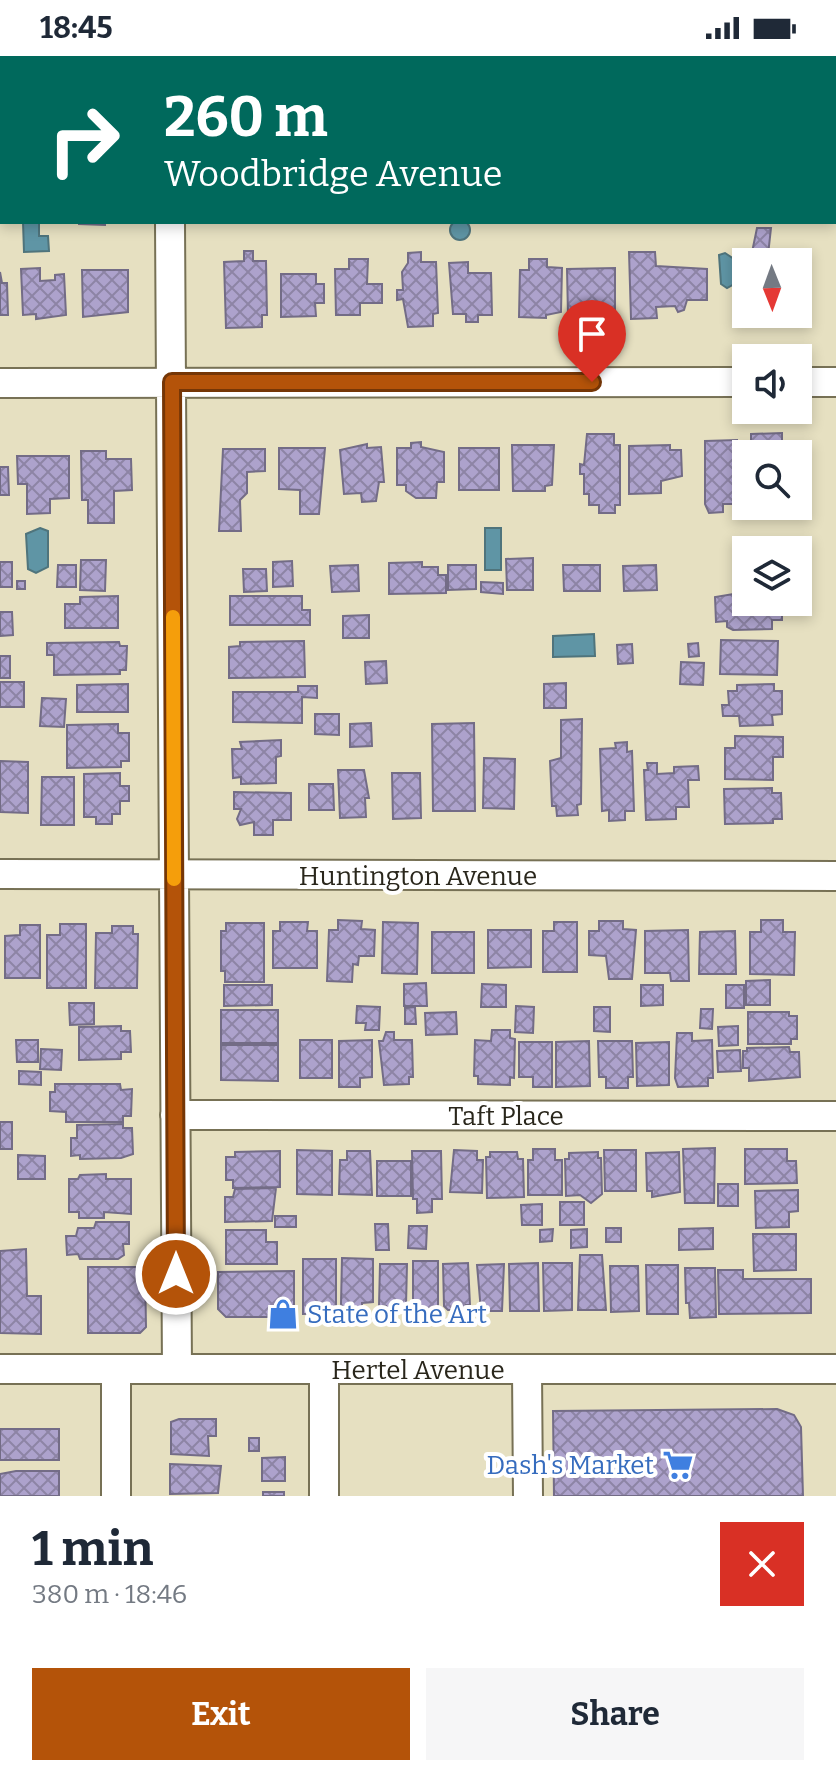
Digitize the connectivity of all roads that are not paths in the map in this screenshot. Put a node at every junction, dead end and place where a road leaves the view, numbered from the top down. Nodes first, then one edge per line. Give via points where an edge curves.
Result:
1 (170, 224) edge
2 (172, 382) junction
3 (732, 382) edge
4 (812, 382) edge
5 (836, 382) edge
6 (0, 383) edge
7 (0, 874) edge
8 (174, 876) junction
9 (836, 876) edge
10 (175, 1115) junction
11 (836, 1116) edge
12 (0, 1369) edge
13 (116, 1369) junction
14 (177, 1369) junction
15 (836, 1369) edge
16 (324, 1370) junction
17 (527, 1371) junction
18 (116, 1496) edge
19 (324, 1496) edge
20 (528, 1496) edge

1 - 2 street
2 - 3 street
2 - 6 street
2 - 8 street
4 - 5 street
7 - 8 street, Huntington Avenue
8 - 9 street, Huntington Avenue
8 - 10 street
10 - 11 street, Taft Place
10 - 14 street
12 - 13 street, Hertel Avenue
13 - 14 street, Hertel Avenue
13 - 18 street
14 - 16 street, Hertel Avenue
15 - 17 street, Hertel Avenue
16 - 17 street, Hertel Avenue
16 - 19 street
17 - 20 street

